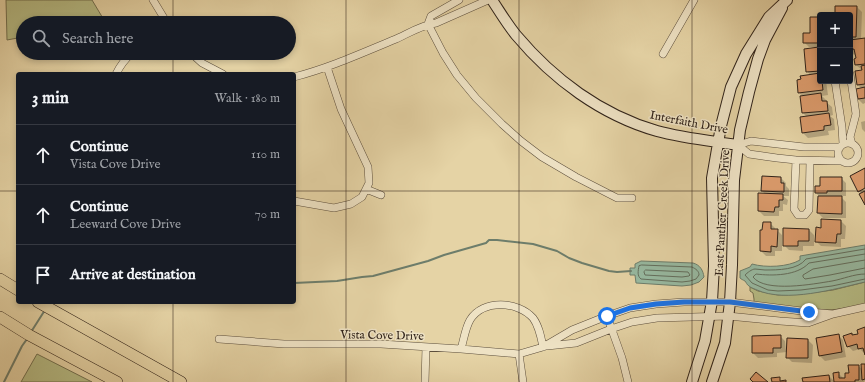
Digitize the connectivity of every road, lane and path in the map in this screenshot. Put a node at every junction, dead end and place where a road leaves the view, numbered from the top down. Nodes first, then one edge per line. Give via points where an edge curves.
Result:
1 (153, 0) edge
2 (459, 0) edge
3 (488, 0) edge
4 (492, 0) edge
5 (694, 0) edge
6 (786, 2) edge
7 (163, 16) edge
8 (428, 24) junction
9 (663, 54) dead end
10 (125, 60) edge
11 (199, 60) edge
12 (327, 67) junction
13 (117, 72) edge
14 (218, 72) edge
15 (296, 77) edge
16 (835, 84) edge
17 (852, 84) edge
18 (718, 142) junction
19 (852, 144) junction
20 (738, 145) junction
21 (842, 145) junction
22 (861, 151) edge
23 (796, 160) junction
24 (810, 161) junction
25 (842, 161) junction
26 (366, 189) junction
27 (381, 195) dead end
28 (632, 198) dead end
29 (296, 201) edge
30 (0, 279) edge
31 (16, 289) edge
32 (712, 301) junction
33 (730, 302) junction
34 (42, 304) edge
35 (865, 307) edge
36 (833, 314) junction
37 (710, 315) junction
38 (607, 316) junction
39 (728, 316) junction
40 (0, 317) edge
41 (612, 329) junction
42 (219, 339) dead end
43 (426, 347) junction
44 (543, 347) junction
45 (461, 349) junction
46 (519, 354) junction
47 (117, 382) edge
48 (181, 382) edge
49 (425, 382) edge
50 (523, 382) edge
51 (628, 382) edge
52 (692, 382) edge
53 (712, 382) edge

1 - 7 street
2 - 8 street via 431,16
3 - 8 street via 436,23
4 - 18 street, Interfaith Drive via 515,34 534,55 570,87 588,99 615,115 647,128
5 - 9 street
6 - 18 street, East Panther Creek Drive via 769,17 746,54 731,87
6 - 20 street, East Panther Creek Drive via 758,59
8 - 12 street
8 - 28 street via 443,53 476,98 521,141 576,177 617,198
10 - 13 street
11 - 14 street
12 - 15 street
12 - 26 street via 341,109 368,167 369,183
16 - 21 street
17 - 19 street via 856,114 850,137
18 - 20 street, Interfaith Drive
18 - 32 street, East Panther Creek Drive via 712,178
19 - 21 street
19 - 22 street
20 - 21 street via 751,141 804,147
20 - 23 street via 749,154
20 - 33 street, East Panther Creek Drive via 734,180
21 - 25 street via 838,152
22 - 25 street via 854,161
23 - 24 street
23 - 24 street via 794,209 798,216 805,216 809,210
24 - 25 street
26 - 27 street
26 - 29 street via 362,197 351,204 334,208
30 - 31 main road
32 - 33 street, Vista Cove Drive
32 - 37 street, East Panther Creek Drive
32 - 38 street, Vista Cove Drive via 656,304 630,308
33 - 36 street, Vista Cove Drive
33 - 39 street, East Panther Creek Drive
34 - 48 main road
35 - 36 street
36 - 39 street, Vista Cove Drive via 808,322
37 - 39 street, Vista Cove Drive
37 - 41 street, Vista Cove Drive via 657,318 632,322
37 - 52 street, East Panther Creek Drive
38 - 41 street
38 - 44 street, Vista Cove Drive via 572,330
39 - 53 street, East Panther Creek Drive via 725,343
40 - 47 main road
41 - 44 street, Vista Cove Drive via 576,343
41 - 51 street
42 - 43 street, Vista Cove Drive via 284,344 381,344
43 - 45 street, Vista Cove Drive
43 - 49 street
44 - 45 street via 538,326 532,317 516,307 496,305 479,311 471,318
44 - 46 street, Vista Cove Drive
45 - 46 street, Vista Cove Drive
46 - 50 street

